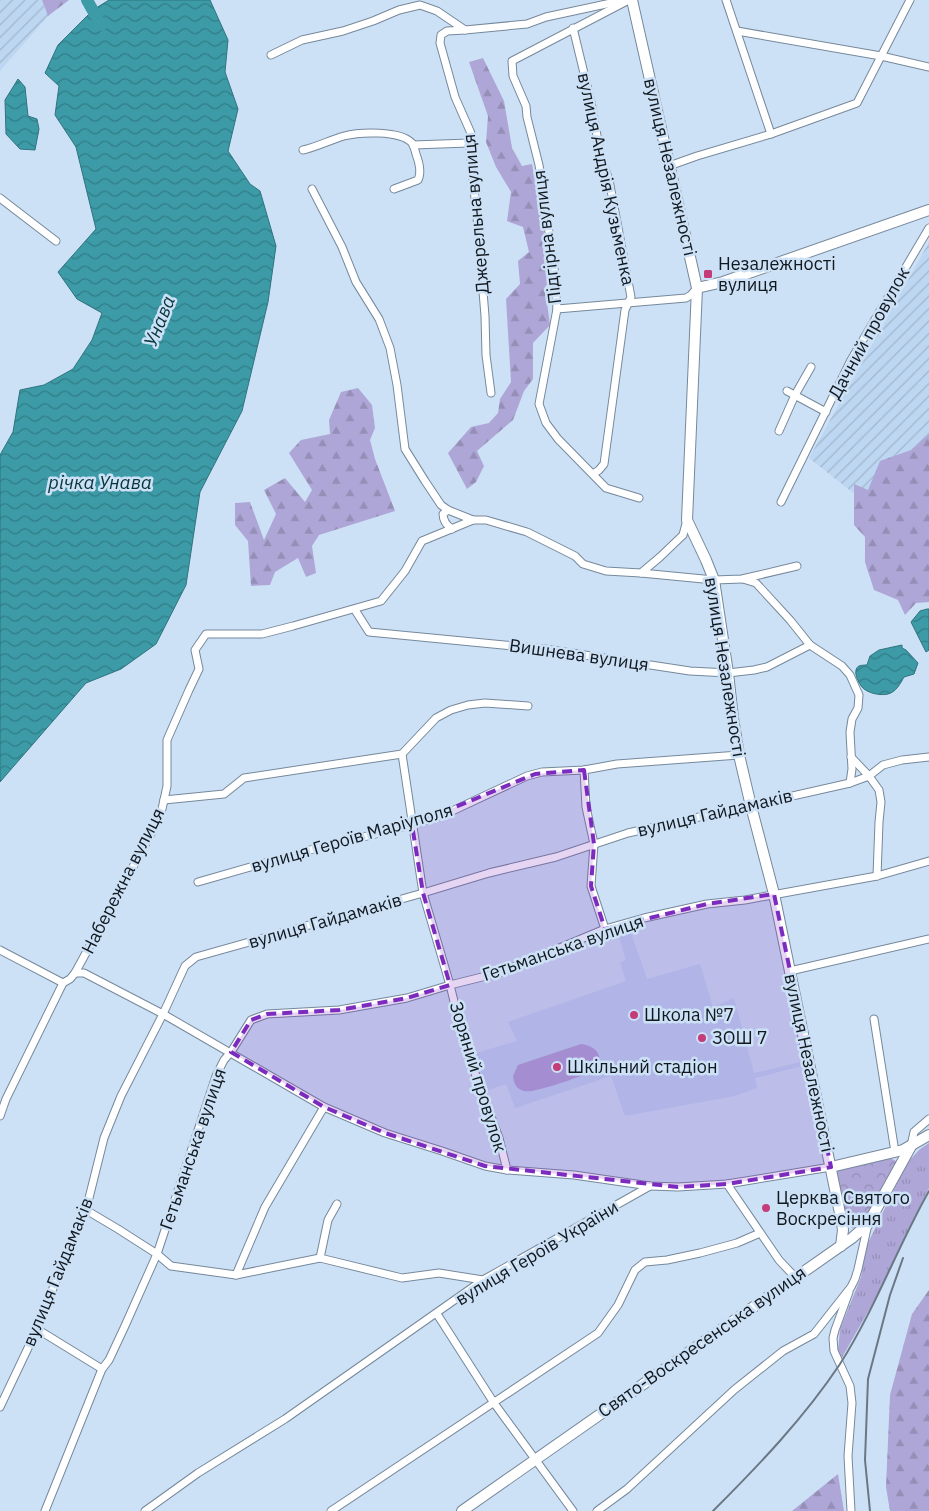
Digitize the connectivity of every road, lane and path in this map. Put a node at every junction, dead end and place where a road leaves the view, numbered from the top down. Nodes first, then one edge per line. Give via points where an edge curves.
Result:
1 (628, 0) edge
2 (726, 0) edge
3 (910, 0) edge
4 (573, 28) junction
5 (465, 30) junction
6 (737, 31) junction
7 (271, 55) dead end
8 (881, 56) junction
9 (929, 67) edge
10 (771, 134) junction
11 (469, 143) junction
12 (413, 145) junction
13 (303, 150) dead end
14 (668, 166) junction
15 (312, 189) dead end
16 (394, 190) dead end
17 (0, 198) edge
18 (929, 210) edge
19 (929, 228) edge
20 (56, 241) dead end
21 (697, 288) junction
22 (629, 302) junction
23 (557, 309) junction
24 (811, 367) dead end
25 (788, 391) dead end
26 (491, 393) dead end
27 (795, 395) junction
28 (826, 412) junction
29 (779, 431) dead end
30 (593, 474) junction
31 (639, 498) dead end
32 (781, 502) dead end
33 (448, 510) junction
34 (474, 520) junction
35 (687, 520) junction
36 (452, 529) junction
37 (797, 566) dead end
38 (642, 573) junction
39 (742, 579) junction
40 (714, 580) junction
41 (355, 610) junction
42 (810, 645) junction
43 (728, 673) junction
44 (528, 706) dead end
45 (402, 754) junction
46 (739, 755) junction
47 (852, 757) junction
48 (929, 757) edge
49 (584, 770) junction
50 (869, 776) junction
51 (850, 782) junction
52 (164, 800) junction
53 (751, 806) junction
54 (412, 825) junction
55 (594, 844) junction
56 (929, 861) edge
57 (877, 876) junction
58 (198, 882) dead end
59 (423, 893) junction
60 (774, 894) junction
61 (605, 929) junction
62 (929, 938) edge
63 (0, 950) edge
64 (790, 971) junction
65 (75, 974) junction
66 (63, 982) junction
67 (450, 985) junction
68 (163, 1014) junction
69 (874, 1020) dead end
70 (231, 1052) junction
71 (324, 1107) junction
72 (0, 1116) edge
73 (929, 1119) edge
74 (929, 1135) edge
75 (911, 1146) junction
76 (895, 1152) junction
77 (831, 1167) junction
78 (507, 1170) junction
79 (727, 1184) junction
80 (650, 1186) junction
81 (337, 1204) dead end
82 (86, 1210) junction
83 (868, 1224) junction
84 (760, 1233) junction
85 (841, 1246) junction
86 (157, 1254) junction
87 (320, 1258) junction
88 (236, 1275) junction
89 (794, 1277) junction
90 (483, 1280) junction
91 (851, 1287) junction
92 (437, 1314) junction
93 (38, 1329) junction
94 (102, 1369) junction
95 (494, 1403) junction
96 (0, 1407) edge
97 (535, 1459) junction
98 (45, 1511) edge
99 (146, 1511) edge
100 (331, 1511) edge
101 (462, 1511) edge
102 (573, 1511) edge
103 (597, 1511) edge
104 (851, 1511) edge

1 - 4 street, Підгірна вулиця
1 - 5 street via 527,24
1 - 14 street, вулиця Незалежності
2 - 6 street
3 - 8 street
4 - 22 street, вулиця Андрія Кузьменка via 601,158 609,180 631,297
4 - 23 street, Підгірна вулиця via 512,61 513,76 526,106 538,165 554,266
5 - 7 street via 437,11 420,5 343,31 302,40
5 - 11 street, Джерельна вулиця via 444,31 440,39 456,97 472,136
6 - 8 street
6 - 10 street
8 - 9 street
8 - 10 street via 857,103
10 - 14 street
11 - 12 street
11 - 26 street, Джерельна вулиця
12 - 13 street via 391,134 360,133
12 - 16 street via 420,178
14 - 21 street, вулиця Незалежності
15 - 33 street via 356,282 379,318 390,348 405,449 441,505
17 - 20 street
18 - 21 street via 723,282
19 - 28 street, Дачний провулок via 851,360
21 - 22 street via 686,298
21 - 35 street, вулиця Незалежності
22 - 23 street
22 - 30 street, вулиця Андрія Кузьменка via 625,310 604,464
23 - 30 street, Підгірна вулиця via 539,404 546,423 558,439
24 - 27 street, Дачний провулок
25 - 27 street, Дачний провулок
27 - 28 street, Дачний провулок
27 - 29 street, Дачний провулок
28 - 32 street, Дачний провулок
30 - 31 street, Підгірна вулиця via 606,488
33 - 34 street
33 - 36 street via 443,519
34 - 36 street
34 - 38 street via 486,520 527,532 594,568
35 - 38 street via 683,535
35 - 40 street, вулиця Незалежності
36 - 41 street via 422,541 405,571 381,601
37 - 39 street
38 - 40 street
39 - 40 street
39 - 42 street via 756,583
40 - 43 street, вулиця Незалежності
41 - 43 street, Вишнева вулиця via 369,632 545,649 690,671
41 - 52 street, Набережна вулиця via 262,634 206,634 195,650 199,670 167,740
42 - 43 street, Вишнева вулиця via 767,667
42 - 47 street via 842,666 859,695 850,732
43 - 46 street, вулиця Незалежності
44 - 45 street via 486,703 451,710 436,718
45 - 52 street via 244,778 224,794
45 - 54 street, Зоряний провулок
46 - 49 street, вулиця Героїв Маріуполя via 617,764
46 - 53 street, вулиця Незалежності
47 - 50 street
47 - 51 street
48 - 50 street, вулиця Гайдамаків via 883,766
49 - 54 street, вулиця Героїв Маріуполя via 535,774 450,812
49 - 55 street via 586,807
50 - 51 street, вулиця Гайдамаків
50 - 57 street via 879,790 881,802
51 - 53 street, вулиця Гайдамаків
52 - 65 street, Набережна вулиця via 153,830
53 - 55 street, вулиця Гайдамаків via 628,833
53 - 60 street, вулиця Незалежності
54 - 58 street, вулиця Героїв Маріуполя
54 - 59 street, Зоряний провулок
55 - 59 street, вулиця Гайдамаків via 556,858 488,873
55 - 61 street via 591,886
56 - 57 street, Гетьманська вулиця
57 - 60 street, Гетьманська вулиця
59 - 67 street, Зоряний провулок
59 - 68 street, вулиця Гайдамаків via 196,957 185,966
60 - 61 street, Гетьманська вулиця via 698,906
60 - 64 street, вулиця Незалежності
61 - 67 street, Гетьманська вулиця via 502,972
62 - 64 street
63 - 66 street
64 - 77 street, вулиця Незалежності
65 - 66 street, Набережна вулиця
65 - 68 street via 84,973
66 - 72 street
67 - 70 street, Гетьманська вулиця via 407,998 339,1010 267,1014 252,1020
67 - 78 street, Зоряний провулок via 465,1046 499,1138
68 - 70 street
68 - 82 street, вулиця Гайдамаків via 121,1096 104,1138
69 - 76 street
70 - 71 street
70 - 86 street, Гетьманська вулиця via 216,1076
71 - 78 street via 385,1134
71 - 88 street via 265,1207
73 - 75 street via 914,1132
74 - 75 street
75 - 76 street
75 - 83 street, Свято-Воскресенська вулиця
76 - 77 street
77 - 79 street
77 - 85 street, вулиця Незалежності via 843,1230
78 - 80 street
79 - 80 street
79 - 84 street
80 - 90 street, вулиця Героїв України
81 - 87 street via 328,1220
82 - 86 street
82 - 93 street, вулиця Гайдамаків
83 - 85 street, Свято-Воскресенська вулиця
83 - 91 street via 856,1279
84 - 89 street
84 - 95 street via 700,1253 645,1262 635,1270 618,1305 598,1333
85 - 89 street, Свято-Воскресенська вулиця
86 - 88 street via 171,1266
86 - 94 street, Гетьманська вулиця
87 - 88 street
87 - 90 street via 402,1278 439,1273
89 - 97 street, Свято-Воскресенська вулиця
90 - 92 street, вулиця Героїв України
91 - 103 street via 814,1334 783,1351 734,1390 627,1489
91 - 104 street via 833,1338 834,1351 850,1386 852,1403 848,1456
92 - 95 street
92 - 99 street, вулиця Героїв України via 285,1420 198,1472
93 - 94 street
93 - 96 street, вулиця Гайдамаків
94 - 98 street, Гетьманська вулиця
95 - 97 street
95 - 100 street
97 - 101 street, Свято-Воскресенська вулиця
97 - 102 street

